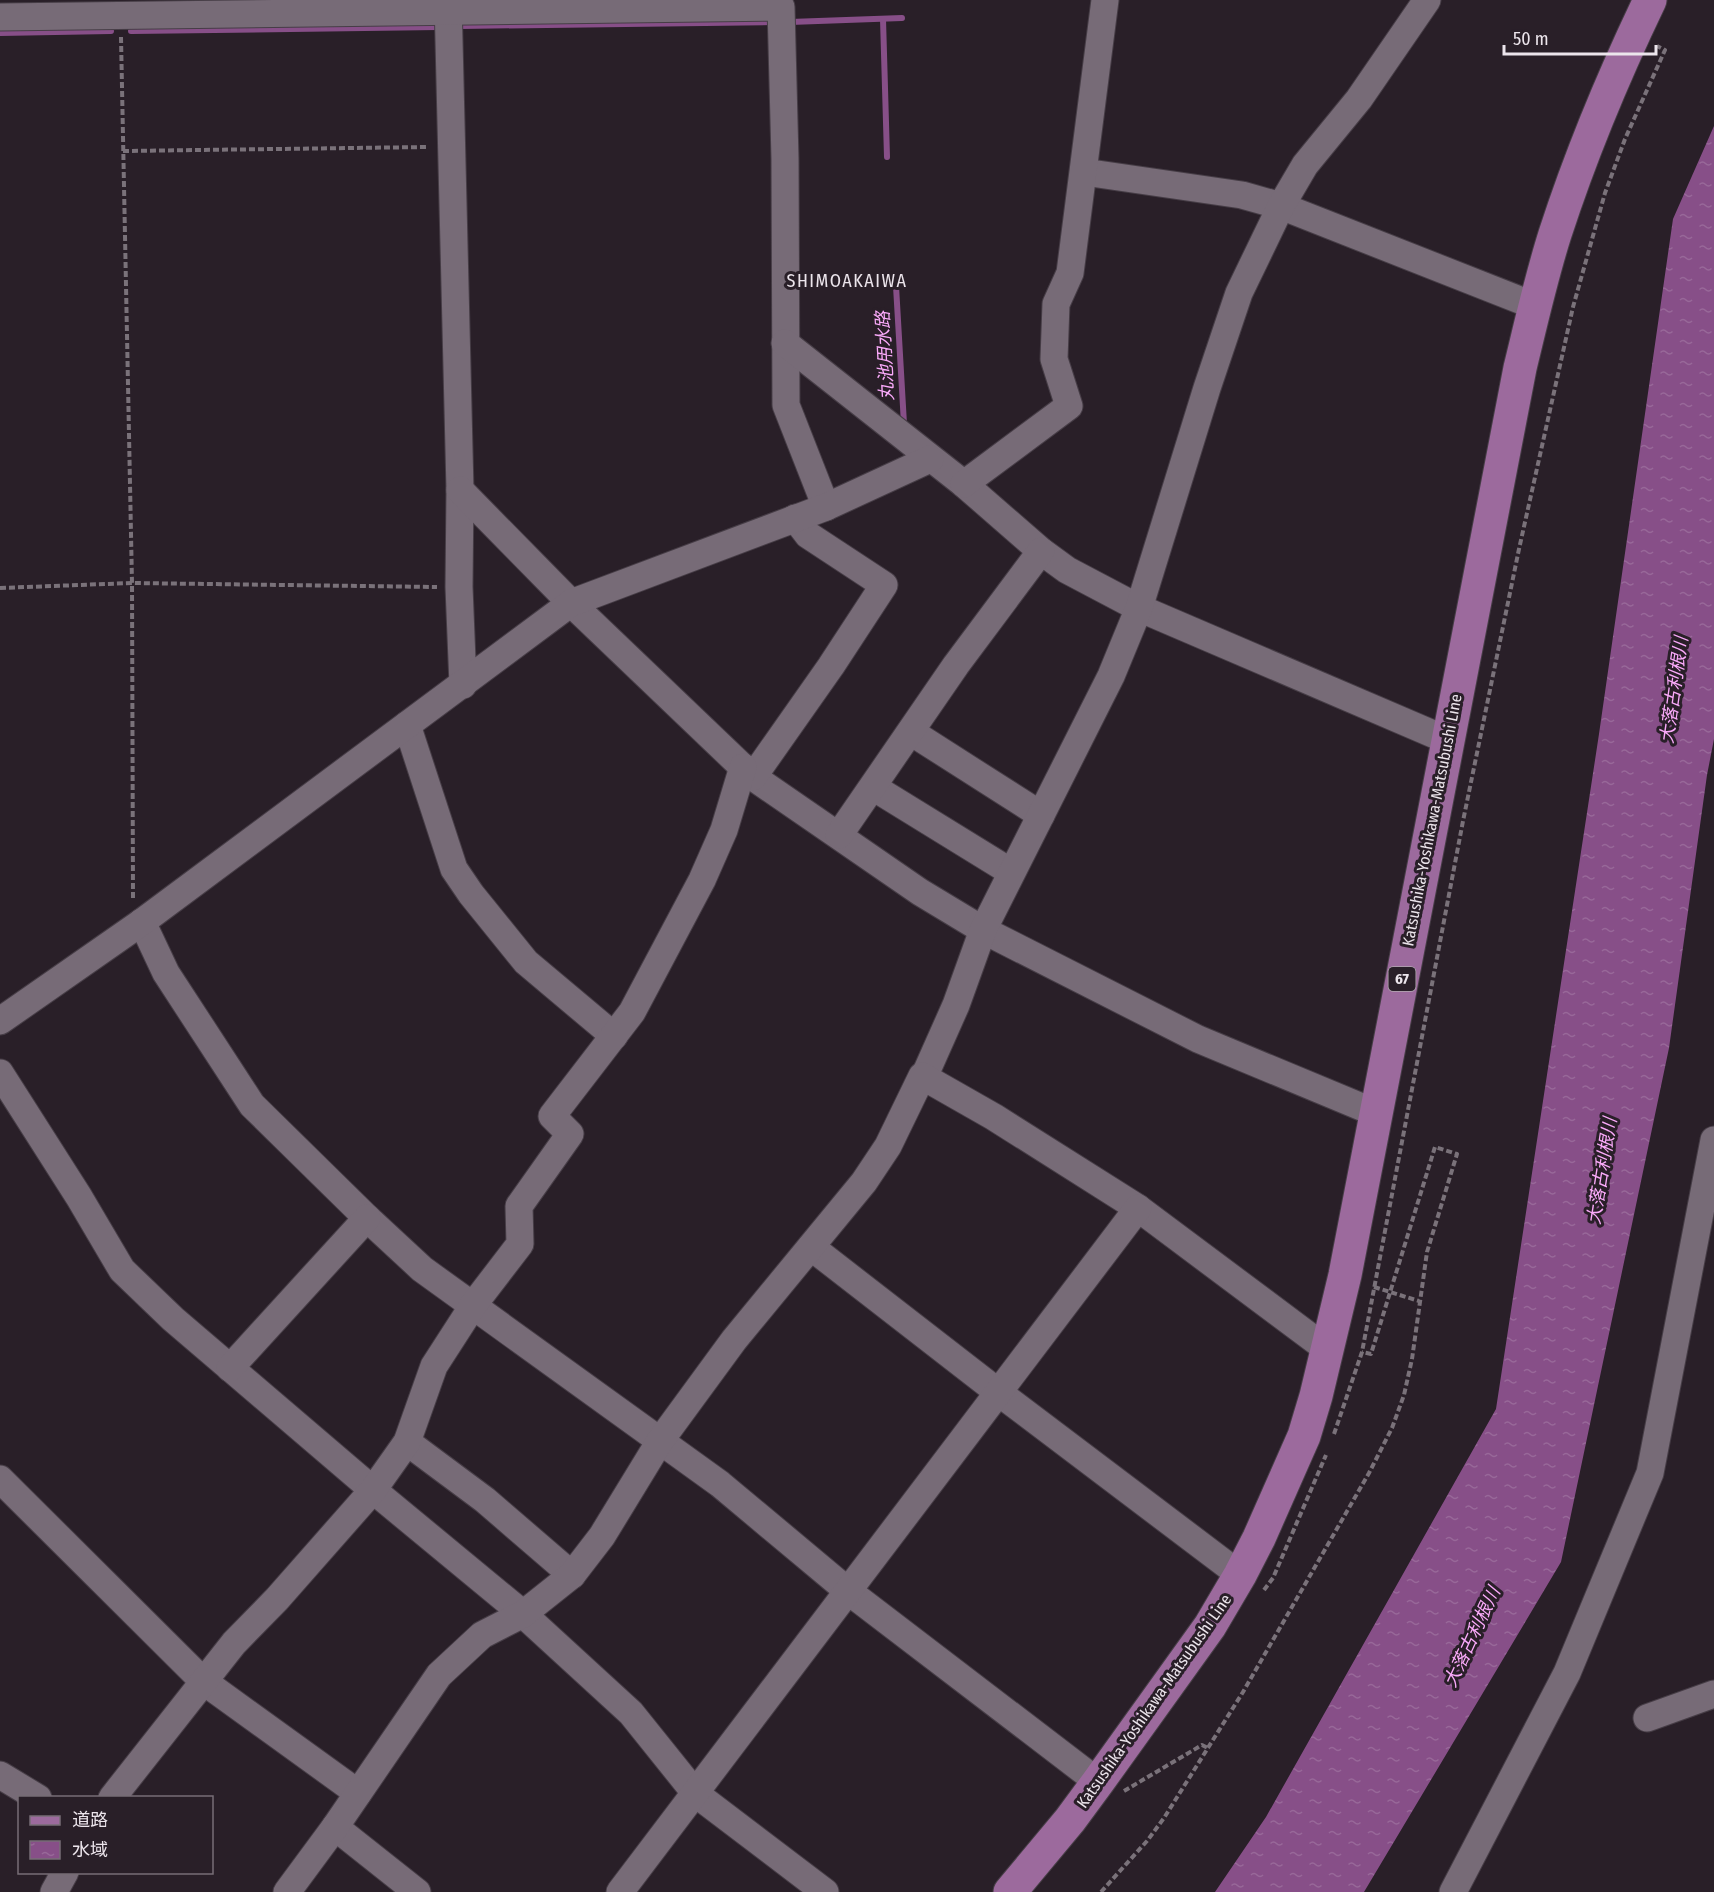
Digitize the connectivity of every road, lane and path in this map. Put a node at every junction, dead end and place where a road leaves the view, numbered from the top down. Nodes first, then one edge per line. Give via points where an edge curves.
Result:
1 (1105, 0) edge
2 (1427, 0) edge
3 (1650, 0) edge
4 (448, 6) edge
5 (121, 14) junction
6 (0, 17) edge
7 (451, 147) junction
8 (123, 151) junction
9 (1084, 172) junction
10 (1281, 206) junction
11 (1535, 306) junction
12 (785, 343) junction
13 (930, 459) junction
14 (964, 484) junction
15 (460, 490) junction
16 (826, 507) junction
17 (795, 518) junction
18 (1041, 550) junction
19 (132, 583) junction
20 (459, 587) junction
21 (0, 588) edge
22 (572, 603) junction
23 (1139, 608) junction
24 (463, 685) junction
25 (407, 725) junction
26 (910, 732) junction
27 (1447, 740) junction
28 (748, 772) junction
29 (873, 787) junction
30 (1041, 815) junction
31 (839, 835) junction
32 (1011, 872) junction
33 (138, 924) junction
34 (983, 930) junction
35 (0, 1021) edge
36 (614, 1036) junction
37 (0, 1073) edge
38 (924, 1077) junction
39 (1376, 1113) junction
40 (1714, 1140) edge
41 (1138, 1208) junction
42 (367, 1218) junction
43 (811, 1247) junction
44 (1374, 1287) dead end
45 (1390, 1292) junction
46 (1419, 1301) junction
47 (474, 1304) junction
48 (1328, 1350) junction
49 (1362, 1352) dead end
50 (230, 1368) junction
51 (998, 1392) junction
52 (660, 1441) junction
53 (406, 1442) junction
54 (0, 1479) edge
55 (373, 1490) junction
56 (572, 1575) junction
57 (1240, 1575) junction
58 (848, 1591) junction
59 (523, 1614) junction
60 (203, 1681) junction
61 (1714, 1694) edge
62 (1647, 1718) dead end
63 (1208, 1748) junction
64 (0, 1775) edge
65 (1111, 1787) junction
66 (358, 1793) junction
67 (696, 1794) junction
68 (36, 1796) edge
69 (113, 1796) edge
70 (335, 1827) junction
71 (64, 1874) edge
72 (54, 1892) edge
73 (287, 1892) edge
74 (417, 1892) edge
75 (620, 1892) edge
76 (825, 1892) edge
77 (1010, 1892) edge
78 (1101, 1892) edge
79 (1453, 1892) edge

1 - 9 street
2 - 10 street via 1359,99 1305,165
3 - 11 main road, Katsushika-Yoshikawa-Matsubushi Line / 67 via 1568,197
4 - 5 street
4 - 7 street
4 - 12 street via 781,7
5 - 6 street
5 - 8 path
7 - 8 path
7 - 15 street
8 - 19 path
9 - 10 street via 1242,195
9 - 14 street via 1070,273 1056,304 1054,359 1069,406
10 - 11 street
10 - 23 street via 1239,293
11 - 27 main road, Katsushika-Yoshikawa-Matsubushi Line / 67
12 - 13 street
12 - 16 street via 786,405
13 - 14 street
13 - 16 street
14 - 18 street
15 - 20 street
15 - 22 street
16 - 17 street
17 - 22 street
17 - 28 street via 808,535 884,585 831,666
18 - 23 street via 1067,570
18 - 26 street
19 - 20 path
19 - 21 path
19 - 33 path
20 - 24 street
22 - 24 street
22 - 28 street
23 - 27 street
23 - 30 street via 1111,676
24 - 25 street
25 - 33 street
25 - 36 street via 454,869 526,962
26 - 29 street
26 - 30 street
27 - 39 main road, Katsushika-Yoshikawa-Matsubushi Line / 67
28 - 31 street
28 - 36 street via 702,880 632,1012
29 - 31 street
29 - 32 street
30 - 32 street
31 - 34 street
32 - 34 street
33 - 35 street
33 - 42 street via 252,1105
34 - 38 street
34 - 39 street via 1198,1039
36 - 47 street via 552,1116 570,1134 519,1206 520,1244
37 - 50 street via 122,1270
38 - 41 street
38 - 43 street via 888,1146
39 - 48 main road, Katsushika-Yoshikawa-Matsubushi Line / 67
40 - 79 street via 1650,1473 1567,1673
41 - 48 street
41 - 51 street
42 - 47 street via 422,1269
42 - 50 street
43 - 51 street
43 - 52 street via 734,1340
44 - 45 path
45 - 46 path
45 - 46 path via 1435,1147 1457,1154 1427,1252
45 - 49 path via 1371,1354
46 - 63 path via 1412,1359 1392,1428 1261,1662
47 - 52 street
47 - 53 street via 434,1366
48 - 57 main road, Katsushika-Yoshikawa-Matsubushi Line / 67 via 1304,1436
50 - 55 street
51 - 57 street
51 - 58 street
52 - 56 street via 602,1536
52 - 58 street via 720,1484
53 - 55 street
53 - 56 street via 485,1500
54 - 60 street
55 - 59 street
55 - 60 street
56 - 59 street
57 - 65 main road, Katsushika-Yoshikawa-Matsubushi Line / 67
58 - 65 street
58 - 67 street
59 - 66 street via 482,1635 440,1675
59 - 67 street via 631,1713
60 - 66 street
60 - 69 street
61 - 62 street
63 - 65 path via 1202,1745
63 - 78 path via 1147,1841
64 - 68 street
65 - 77 main road, Katsushika-Yoshikawa-Matsubushi Line / 67 via 1070,1820
66 - 70 street
67 - 75 street
67 - 76 street
70 - 73 street
70 - 74 street
71 - 72 street

